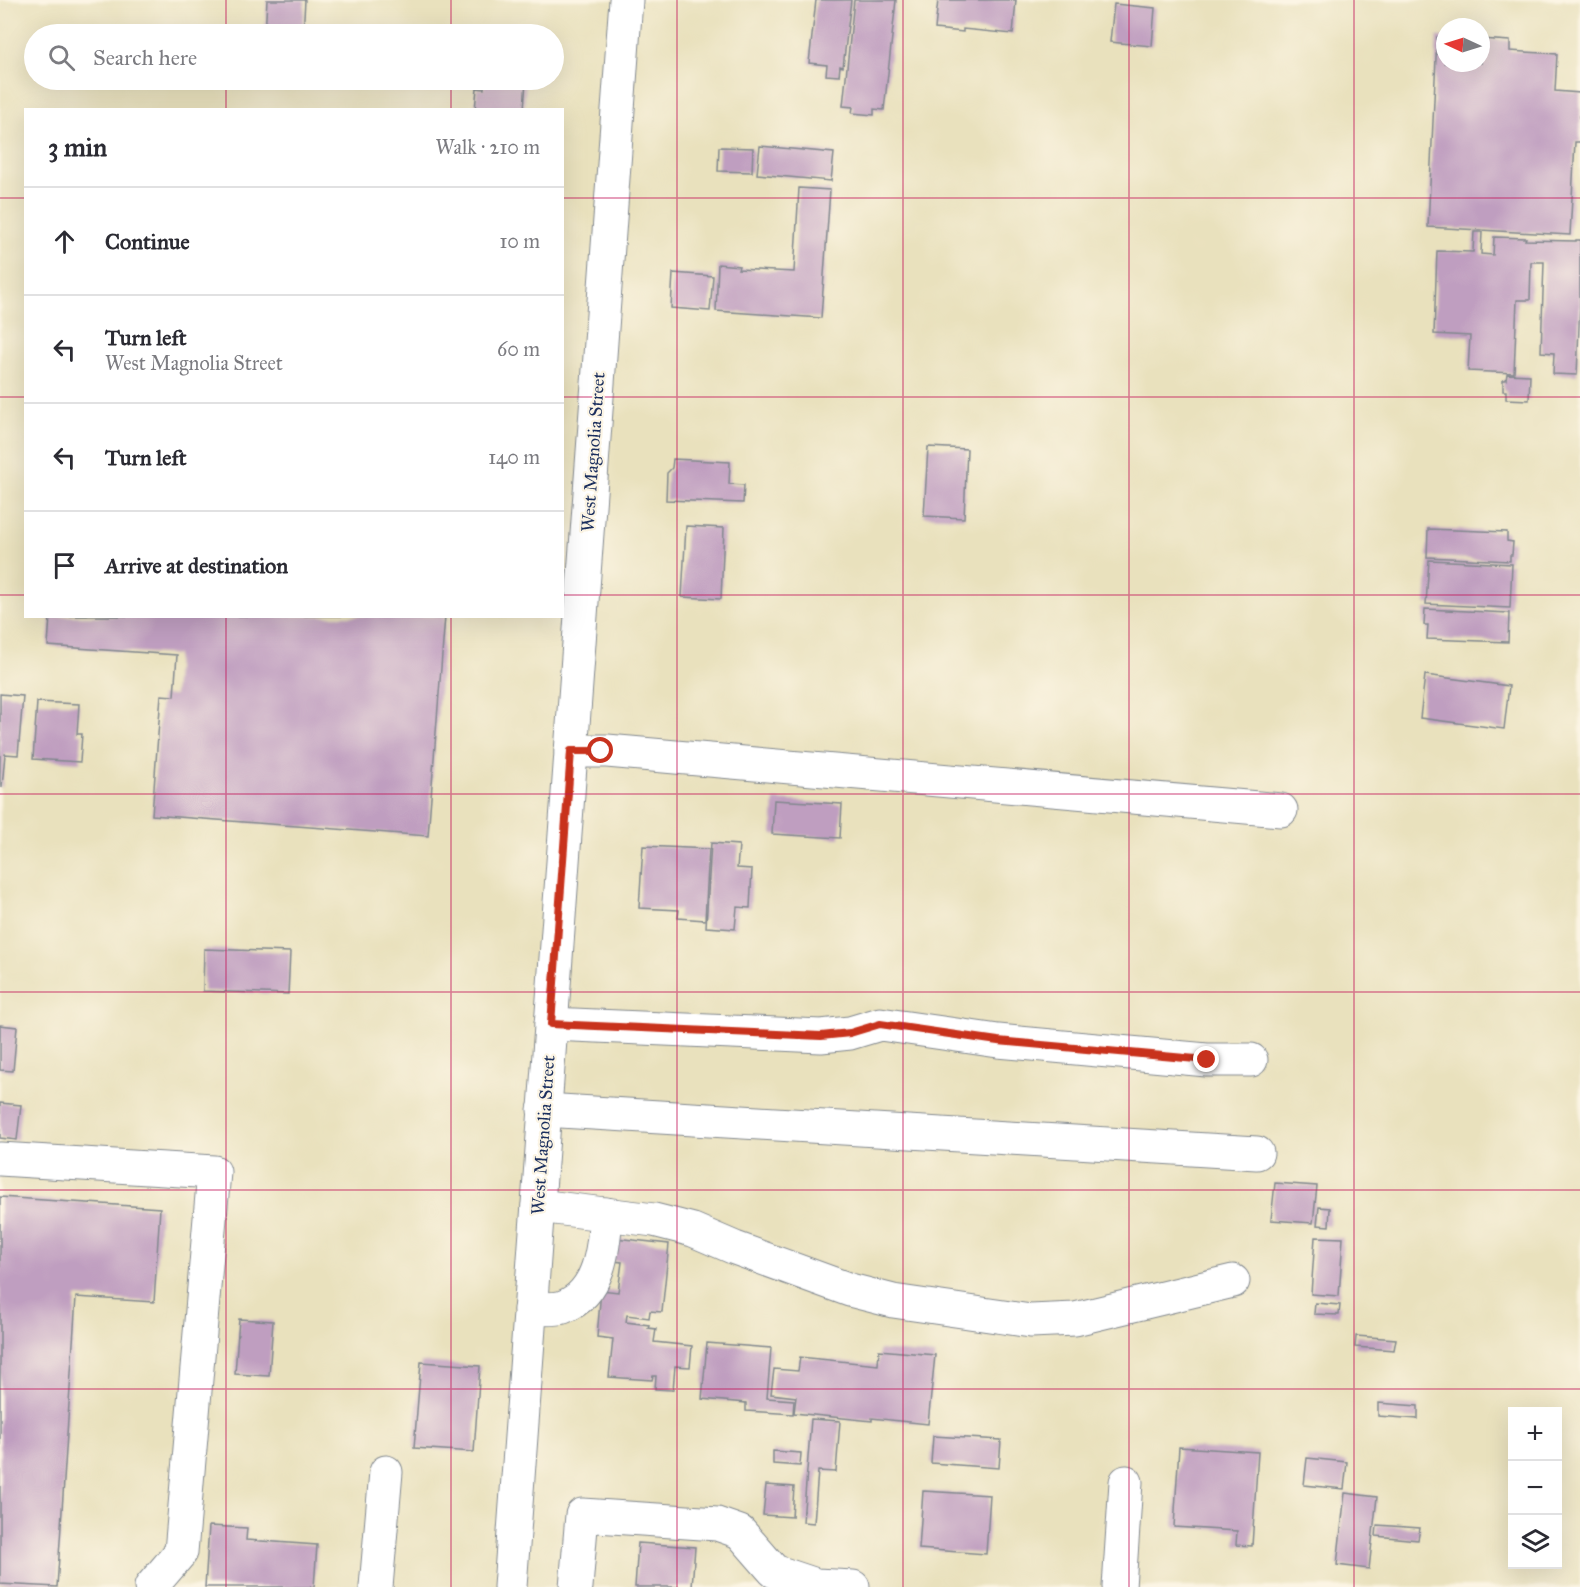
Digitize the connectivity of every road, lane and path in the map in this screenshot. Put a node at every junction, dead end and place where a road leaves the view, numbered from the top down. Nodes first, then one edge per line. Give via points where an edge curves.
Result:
1 (626, 0) edge
2 (571, 751) junction
3 (1281, 810) dead end
4 (551, 1024) junction
5 (1251, 1060) dead end
6 (544, 1110) junction
7 (1257, 1153) dead end
8 (0, 1159) edge
9 (538, 1206) junction
10 (606, 1214) junction
11 (1233, 1281) dead end
12 (530, 1309) junction
13 (386, 1472) dead end
14 (1126, 1482) dead end
15 (816, 1586) edge
16 (151, 1587) edge
17 (376, 1587) edge
18 (510, 1587) edge
19 (576, 1587) edge
20 (853, 1587) edge
21 (1119, 1587) edge

1 - 2 street, West Magnolia Street
2 - 3 street
2 - 4 street, West Magnolia Street
4 - 5 street via 821,1036 880,1024 998,1041 1207,1060
4 - 6 street, West Magnolia Street
6 - 7 street
6 - 9 street, West Magnolia Street
8 - 16 street via 214,1172 181,1552
9 - 10 street
9 - 12 street, West Magnolia Street
10 - 11 street via 693,1230 850,1290 893,1301 1031,1322 1075,1319
10 - 12 street via 605,1242 589,1287 561,1308
12 - 18 street, West Magnolia Street
13 - 17 street
14 - 21 street
15 - 19 street via 774,1571 740,1532 717,1524 582,1515
15 - 20 street

